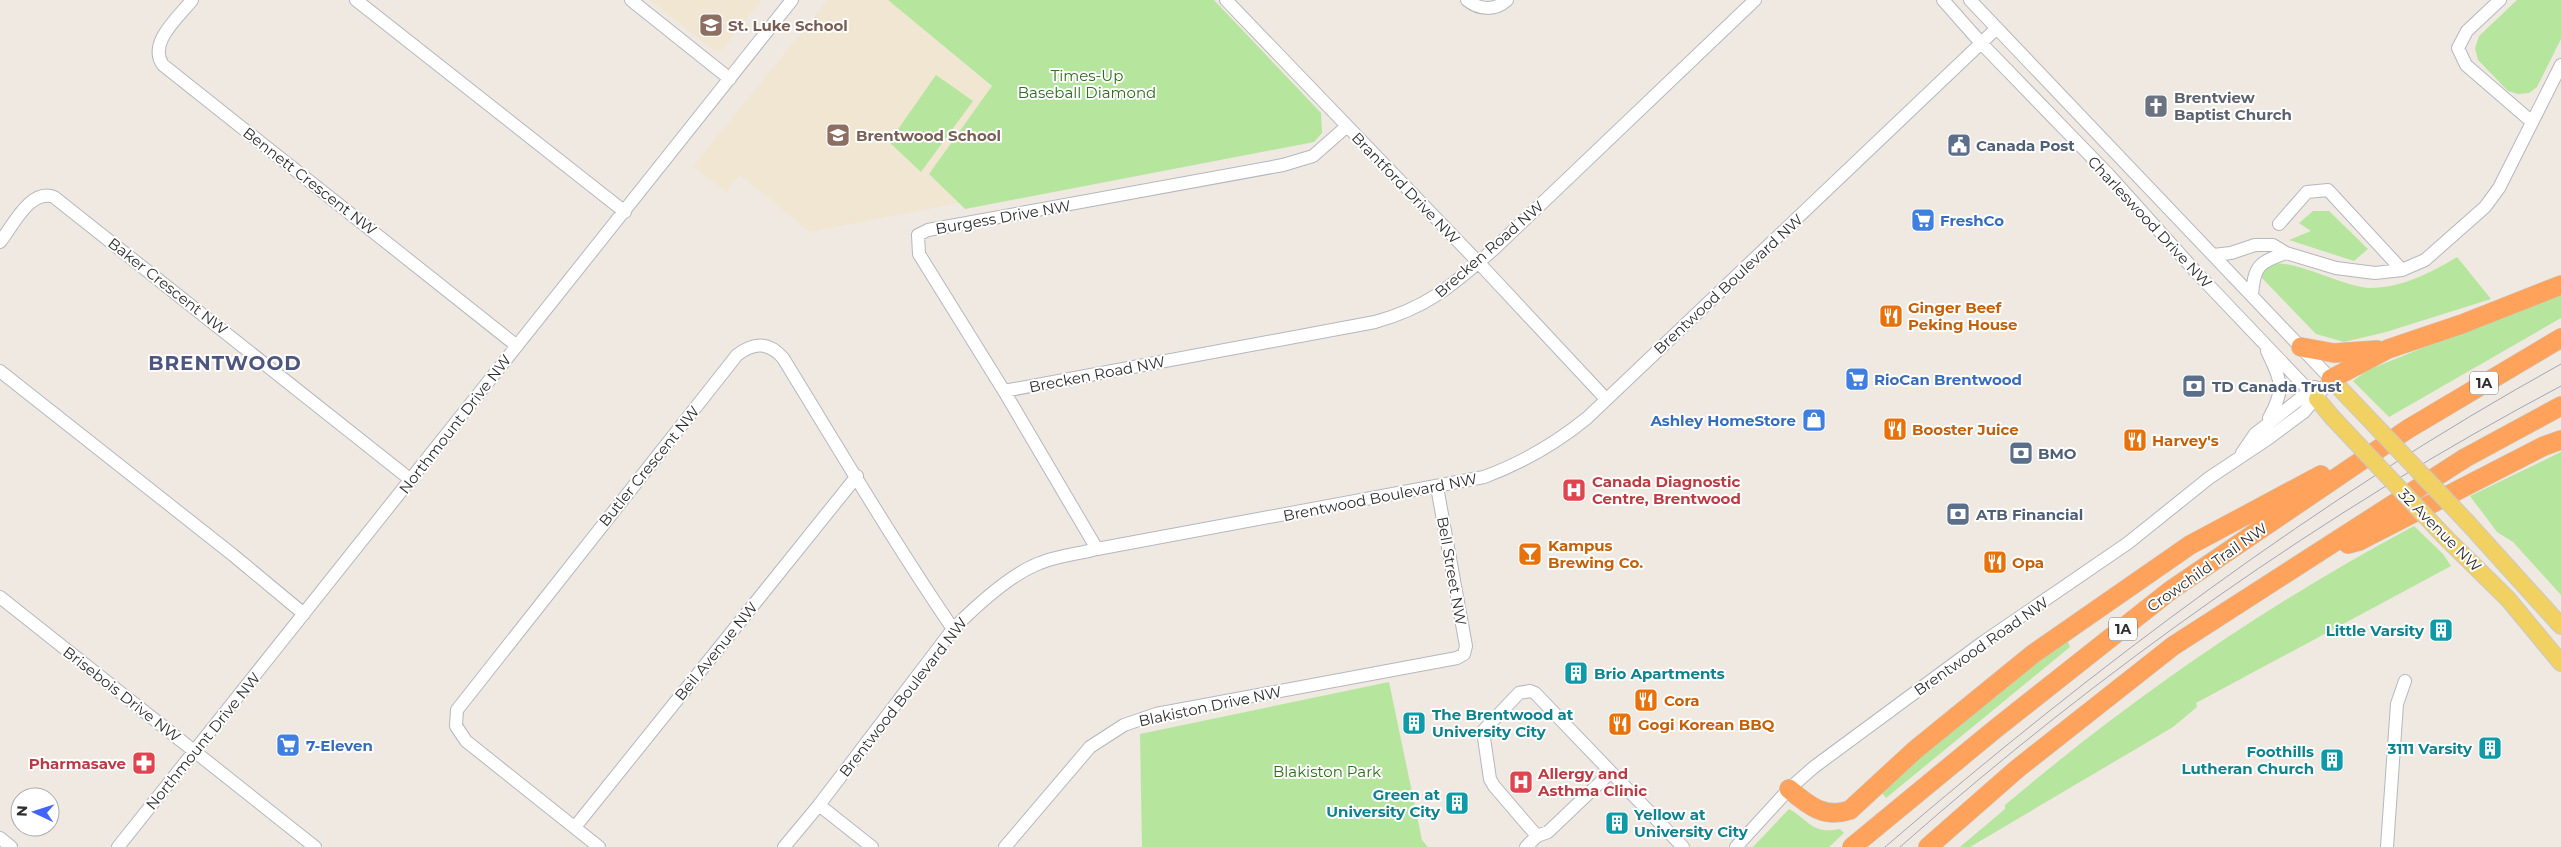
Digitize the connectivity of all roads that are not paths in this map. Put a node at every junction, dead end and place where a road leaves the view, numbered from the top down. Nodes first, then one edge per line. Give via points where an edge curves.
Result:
1 (192, 0) edge
2 (356, 0) edge
3 (631, 0) edge
4 (792, 0) edge
5 (1226, 0) edge
6 (1467, 0) edge
7 (1507, 0) edge
8 (1755, 0) edge
9 (1943, 0) edge
10 (1970, 0) edge
11 (2500, 0) edge
12 (1997, 28) junction
13 (1981, 43) junction
14 (2561, 65) edge
15 (730, 79) junction
16 (2532, 122) junction
17 (1346, 127) junction
18 (624, 212) junction
19 (2279, 224) dead end
20 (0, 242) edge
21 (2286, 253) junction
22 (2213, 255) junction
23 (1478, 262) junction
24 (2402, 270) junction
25 (2561, 285) edge
26 (2252, 295) junction
27 (2561, 338) edge
28 (2263, 342) junction
29 (517, 346) junction
30 (2300, 347) junction
31 (2388, 349) junction
32 (0, 371) edge
33 (2331, 379) junction
34 (1004, 392) junction
35 (2312, 394) junction
36 (1606, 399) junction
37 (2561, 406) edge
38 (2266, 425) junction
39 (2408, 429) junction
40 (2561, 440) edge
41 (2239, 458) junction
42 (857, 476) junction
43 (411, 480) junction
44 (1437, 487) junction
45 (1096, 550) junction
46 (2318, 553) junction
47 (0, 597) edge
48 (304, 614) junction
49 (2561, 626) edge
50 (953, 629) junction
51 (1464, 654) joint
52 (2561, 664) edge
53 (2405, 681) dead end
54 (194, 751) junction
55 (1610, 773) junction
56 (1789, 789) junction
57 (819, 805) junction
58 (576, 827) junction
59 (1537, 836) junction
60 (0, 838) edge
61 (11, 847) edge
62 (118, 847) edge
63 (315, 847) edge
64 (599, 847) edge
65 (784, 847) edge
66 (872, 847) edge
67 (1005, 847) edge
68 (1526, 847) edge
69 (1683, 847) edge
70 (1736, 847) edge
71 (1852, 847) edge
72 (1928, 847) edge
73 (2386, 847) edge

1 - 29 street, Bennett Crescent NW via 160,42 158,53 163,65
2 - 18 street
3 - 15 street
4 - 15 street, Northmount Drive NW
5 - 17 street, Brantford Drive NW
6 - 7 street via 1484,8 1497,7
8 - 23 street, Brecken Road NW
9 - 13 street, Charleswood Drive NW
10 - 12 street, Charleswood Drive NW
11 - 16 street via 2467,31 2458,48 2466,64
12 - 13 street, Brentwood Boulevard NW
12 - 22 street, Charleswood Drive NW
13 - 28 street, Charleswood Drive NW via 2108,174
13 - 36 street, Brentwood Boulevard NW
14 - 16 street
15 - 18 street, Northmount Drive NW
16 - 24 street via 2499,188 2485,207 2425,260
17 - 23 street, Brantford Drive NW
17 - 34 street, Burgess Drive NW via 1313,156 1283,166 928,230 918,235 919,254
18 - 29 street, Northmount Drive NW
19 - 24 street via 2308,192 2328,190
20 - 43 street, Baker Crescent NW via 34,199 44,195 54,197
21 - 22 street via 2273,245 2255,245
21 - 24 street via 2336,268 2375,274
21 - 26 street via 2259,265 2253,276
22 - 26 street, Charleswood Drive NW
23 - 34 street, Brecken Road NW via 1424,305 1383,320
23 - 36 street, Brantford Drive NW
25 - 31 highway
26 - 30 street, Charleswood Drive NW
27 - 39 highway, Crowchild Trail NW / 1A
28 - 35 street, Charleswood Drive NW
28 - 38 street via 2281,388 2280,398
29 - 43 street, Northmount Drive NW
30 - 31 highway via 2334,353
30 - 33 street, Charleswood Drive NW
31 - 33 highway
32 - 48 street
33 - 35 street, Brentwood Road NW
33 - 49 main road, 32 Avenue NW, bridge
34 - 45 street, Burgess Drive NW
35 - 38 street, Brentwood Road NW
35 - 41 street, Brentwood Road NW via 2297,417
35 - 52 main road, 32 Avenue NW, bridge via 2508,600
36 - 44 street, Brentwood Boulevard NW via 1566,436 1516,465 1484,477
37 - 46 highway via 2465,458
38 - 41 street, Brentwood Road NW via 2255,434
39 - 56 highway via 2190,546 2033,654 1915,750 1850,810 1837,815 1822,813
39 - 71 highway, Crowchild Trail NW / 1A via 2171,590
40 - 46 highway via 2359,540
41 - 56 street, Brentwood Road NW via 2209,478 2128,544 1888,711
42 - 50 street, Butler Crescent NW via 902,554
42 - 58 street, Beil Avenue NW
42 - 58 street, Butler Crescent NW via 775,350 754,345 737,355 457,710 456,726 466,741
43 - 48 street, Northmount Drive NW
44 - 45 street, Brentwood Boulevard NW
44 - 51 street, Bell Street NW via 1466,646
45 - 50 street, Brentwood Boulevard NW via 1038,563 1013,578
46 - 72 highway via 2166,651 2017,769
47 - 54 street, Brisebois Drive NW
48 - 54 street, Northmount Drive NW
50 - 57 street, Brentwood Boulevard NW
51 - 67 street, Blakiston Drive NW via 1457,658 1156,714 1124,725 1077,758
53 - 73 street via 2397,704
54 - 62 street, Northmount Drive NW
54 - 63 street, Brisebois Drive NW
55 - 59 street via 1548,832
55 - 59 street via 1535,693 1520,694 1485,726 1482,736 1490,779
55 - 69 street
56 - 70 street, Brentwood Road NW
57 - 65 street, Brentwood Boulevard NW
57 - 66 street
58 - 64 street, Butler Crescent NW
59 - 68 street
60 - 61 street

